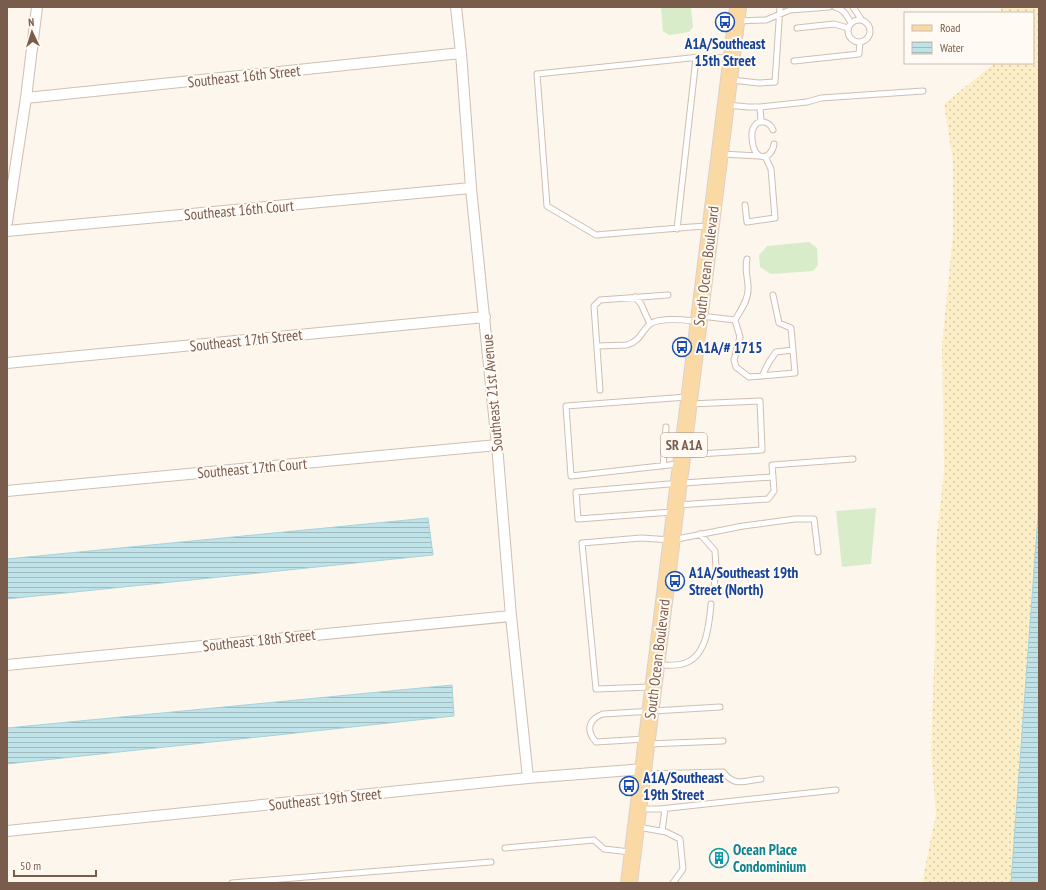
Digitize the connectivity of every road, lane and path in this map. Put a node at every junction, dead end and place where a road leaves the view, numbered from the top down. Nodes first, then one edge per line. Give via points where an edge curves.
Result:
1 (37, 7) edge
2 (456, 7) edge
3 (780, 7) edge
4 (829, 7) edge
5 (835, 7) edge
6 (853, 7) edge
7 (737, 14) edge
8 (780, 14) junction
9 (861, 20) junction
10 (850, 25) junction
11 (797, 28) dead end
12 (860, 42) junction
13 (461, 53) junction
14 (696, 58) junction
15 (732, 58) junction
16 (794, 61) dead end
17 (729, 80) junction
18 (923, 91) dead end
19 (26, 98) junction
20 (726, 105) junction
21 (760, 107) junction
22 (761, 122) junction
23 (773, 130) dead end
24 (774, 144) dead end
25 (720, 154) junction
26 (762, 156) junction
27 (471, 188) junction
28 (745, 204) dead end
29 (7, 222) edge
30 (711, 226) junction
31 (677, 229) junction
32 (7, 231) edge
33 (747, 259) dead end
34 (668, 295) dead end
35 (773, 295) dead end
36 (635, 297) junction
37 (485, 316) junction
38 (700, 319) junction
39 (735, 320) junction
40 (650, 324) junction
41 (596, 346) junction
42 (793, 350) junction
43 (7, 363) edge
44 (762, 376) junction
45 (600, 390) dead end
46 (689, 400) junction
47 (666, 427) dead end
48 (497, 445) junction
49 (682, 459) junction
50 (853, 459) dead end
51 (663, 466) junction
52 (773, 477) junction
53 (679, 483) junction
54 (7, 491) edge
55 (676, 508) junction
56 (700, 534) junction
57 (672, 540) junction
58 (818, 552) dead end
59 (714, 587) dead end
60 (711, 604) dead end
61 (512, 616) junction
62 (7, 665) edge
63 (656, 666) junction
64 (654, 687) junction
65 (720, 707) dead end
66 (651, 711) junction
67 (723, 741) dead end
68 (647, 742) junction
69 (643, 772) junction
70 (528, 778) junction
71 (761, 779) dead end
72 (836, 790) dead end
73 (665, 809) junction
74 (639, 810) junction
75 (636, 827) junction
76 (7, 831) edge
77 (662, 831) junction
78 (504, 848) dead end
79 (633, 852) junction
80 (491, 862) dead end
81 (250, 882) edge
82 (232, 883) edge
83 (629, 883) edge
84 (673, 883) edge

1 - 19 street
2 - 13 street, Southeast 21st Avenue
3 - 8 lane
4 - 8 lane via 790,10
5 - 10 lane via 845,12
6 - 9 lane
7 - 8 lane via 766,20
7 - 15 main road, South Ocean Boulevard / SR A1A
8 - 17 lane via 775,82
9 - 10 lane via 855,20
9 - 12 lane via 866,22 870,31 869,36
10 - 11 lane
10 - 12 lane via 850,38
12 - 16 lane via 859,54
13 - 19 street, Southeast 16th Street
13 - 27 street, Southeast 21st Avenue
14 - 15 lane
14 - 31 lane
14 - 31 lane via 537,74 547,206 596,235
15 - 17 main road, South Ocean Boulevard / SR A1A
17 - 20 main road, South Ocean Boulevard / SR A1A
18 - 21 lane via 821,98
19 - 29 street
20 - 21 lane
20 - 25 main road, South Ocean Boulevard / SR A1A
21 - 22 lane
22 - 23 lane via 768,123
22 - 26 lane via 756,124 752,131 755,153
24 - 26 lane via 770,154
25 - 26 lane
25 - 30 main road, South Ocean Boulevard / SR A1A
26 - 28 lane via 771,169 775,218 747,222
27 - 32 street, Southeast 16th Court
27 - 37 street, Southeast 21st Avenue
30 - 31 lane
30 - 38 main road, South Ocean Boulevard / SR A1A
33 - 39 lane via 745,267 748,291
34 - 36 lane
35 - 42 lane via 779,323 791,328
36 - 40 lane
36 - 41 lane via 600,300 596,303
37 - 43 street, Southeast 17th Street
37 - 48 street, Southeast 21st Avenue
38 - 39 lane
38 - 40 lane via 668,320
38 - 46 main road, South Ocean Boulevard / SR A1A
39 - 44 lane via 740,337 734,360 736,367 749,377
40 - 41 lane via 638,339 628,345
41 - 45 lane
42 - 44 lane via 776,352
42 - 44 lane via 795,373
46 - 49 main road, South Ocean Boulevard / SR A1A
46 - 49 lane via 760,400 762,450
46 - 51 lane via 566,406 571,476
47 - 51 lane
48 - 54 street, Southeast 17th Court
48 - 61 street, Southeast 21st Avenue
49 - 51 lane
49 - 53 main road, South Ocean Boulevard / SR A1A
50 - 52 lane via 772,465
52 - 53 lane
52 - 55 lane via 774,491 768,499
53 - 55 main road, South Ocean Boulevard / SR A1A
53 - 55 lane via 576,492 578,519
55 - 57 main road, South Ocean Boulevard / SR A1A
56 - 57 lane
56 - 58 lane via 743,526 814,519
56 - 59 lane via 715,551
57 - 63 main road, South Ocean Boulevard / SR A1A
57 - 64 lane via 641,538 582,543 596,689
60 - 63 lane via 708,631 699,654 691,662 681,665
61 - 62 street, Southeast 18th Street
61 - 70 street, Southeast 21st Avenue
63 - 64 main road, South Ocean Boulevard / SR A1A
64 - 66 main road, South Ocean Boulevard / SR A1A
65 - 66 lane
66 - 68 main road, South Ocean Boulevard / SR A1A
66 - 68 lane via 604,714 592,720 590,726 592,738 596,742
67 - 68 lane
68 - 69 main road, South Ocean Boulevard / SR A1A
69 - 70 street, Southeast 19th Street
69 - 71 lane via 723,772 735,782
69 - 74 main road, South Ocean Boulevard / SR A1A
70 - 76 street, Southeast 19th Street
72 - 73 lane
73 - 74 lane
73 - 77 lane
74 - 75 main road, South Ocean Boulevard / SR A1A
75 - 77 lane
75 - 79 main road, South Ocean Boulevard / SR A1A
77 - 84 lane via 680,839 683,869
78 - 79 lane via 594,840 604,849
79 - 83 main road, South Ocean Boulevard / SR A1A
80 - 81 lane
81 - 82 lane

